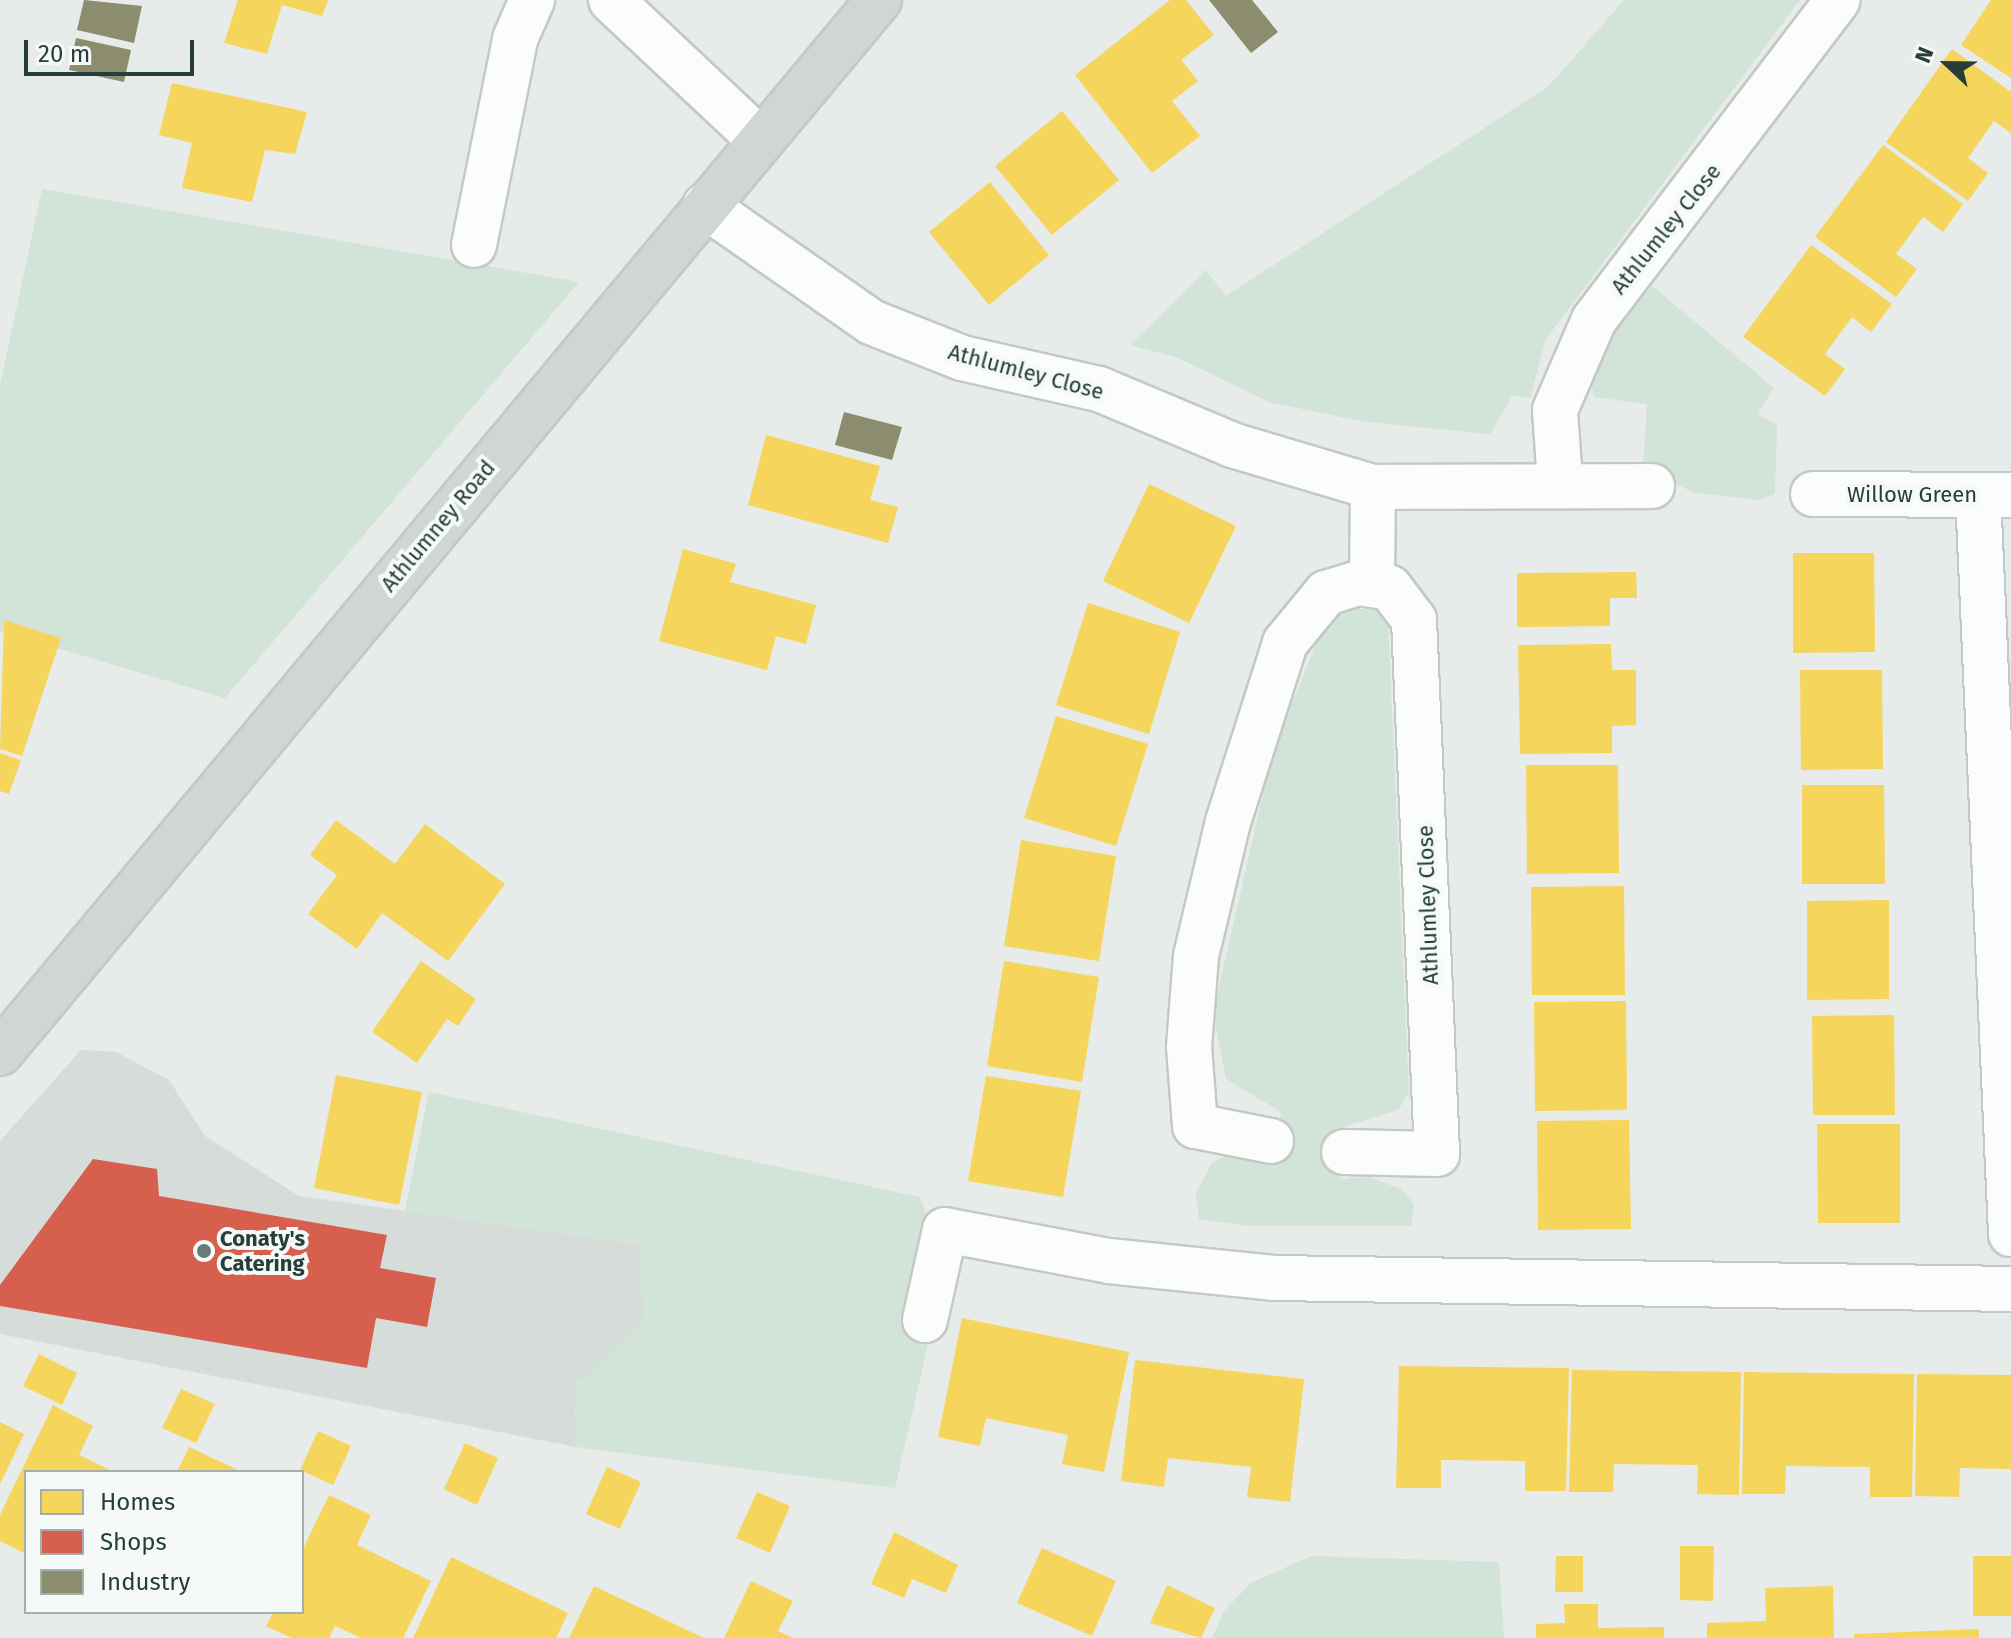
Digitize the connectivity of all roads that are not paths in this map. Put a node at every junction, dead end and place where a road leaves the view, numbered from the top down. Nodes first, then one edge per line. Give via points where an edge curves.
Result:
1 (532, 0) edge
2 (611, 0) edge
3 (879, 0) edge
4 (1838, 0) edge
5 (760, 140) junction
6 (705, 206) junction
7 (474, 245) dead end
8 (1560, 482) junction
9 (1652, 486) dead end
10 (1373, 487) junction
11 (1813, 494) dead end
12 (1994, 495) edge
13 (1372, 585) junction
14 (0, 1053) edge
15 (1271, 1141) dead end
16 (1344, 1152) dead end
17 (2011, 1234) edge
18 (2011, 1289) edge
19 (925, 1320) dead end

1 - 7 street via 515,39
2 - 5 street
3 - 5 main road, Athlumney Road
4 - 8 street, Athlumley Close via 1594,320 1555,410
5 - 6 main road, Athlumney Road
6 - 10 street, Athlumley Close via 871,322 962,358 1099,389 1232,445
6 - 14 main road, Athlumney Road
8 - 9 street, Athlumley Close
8 - 10 street, Athlumley Close
10 - 13 street
11 - 12 street, Willow Green
12 - 17 street
13 - 15 street via 1326,593 1285,643 1228,822 1196,956 1189,1047 1195,1126
13 - 16 street, Athlumley Close via 1390,588 1414,620 1437,1154
18 - 19 street via 1273,1278 1109,1261 945,1230

